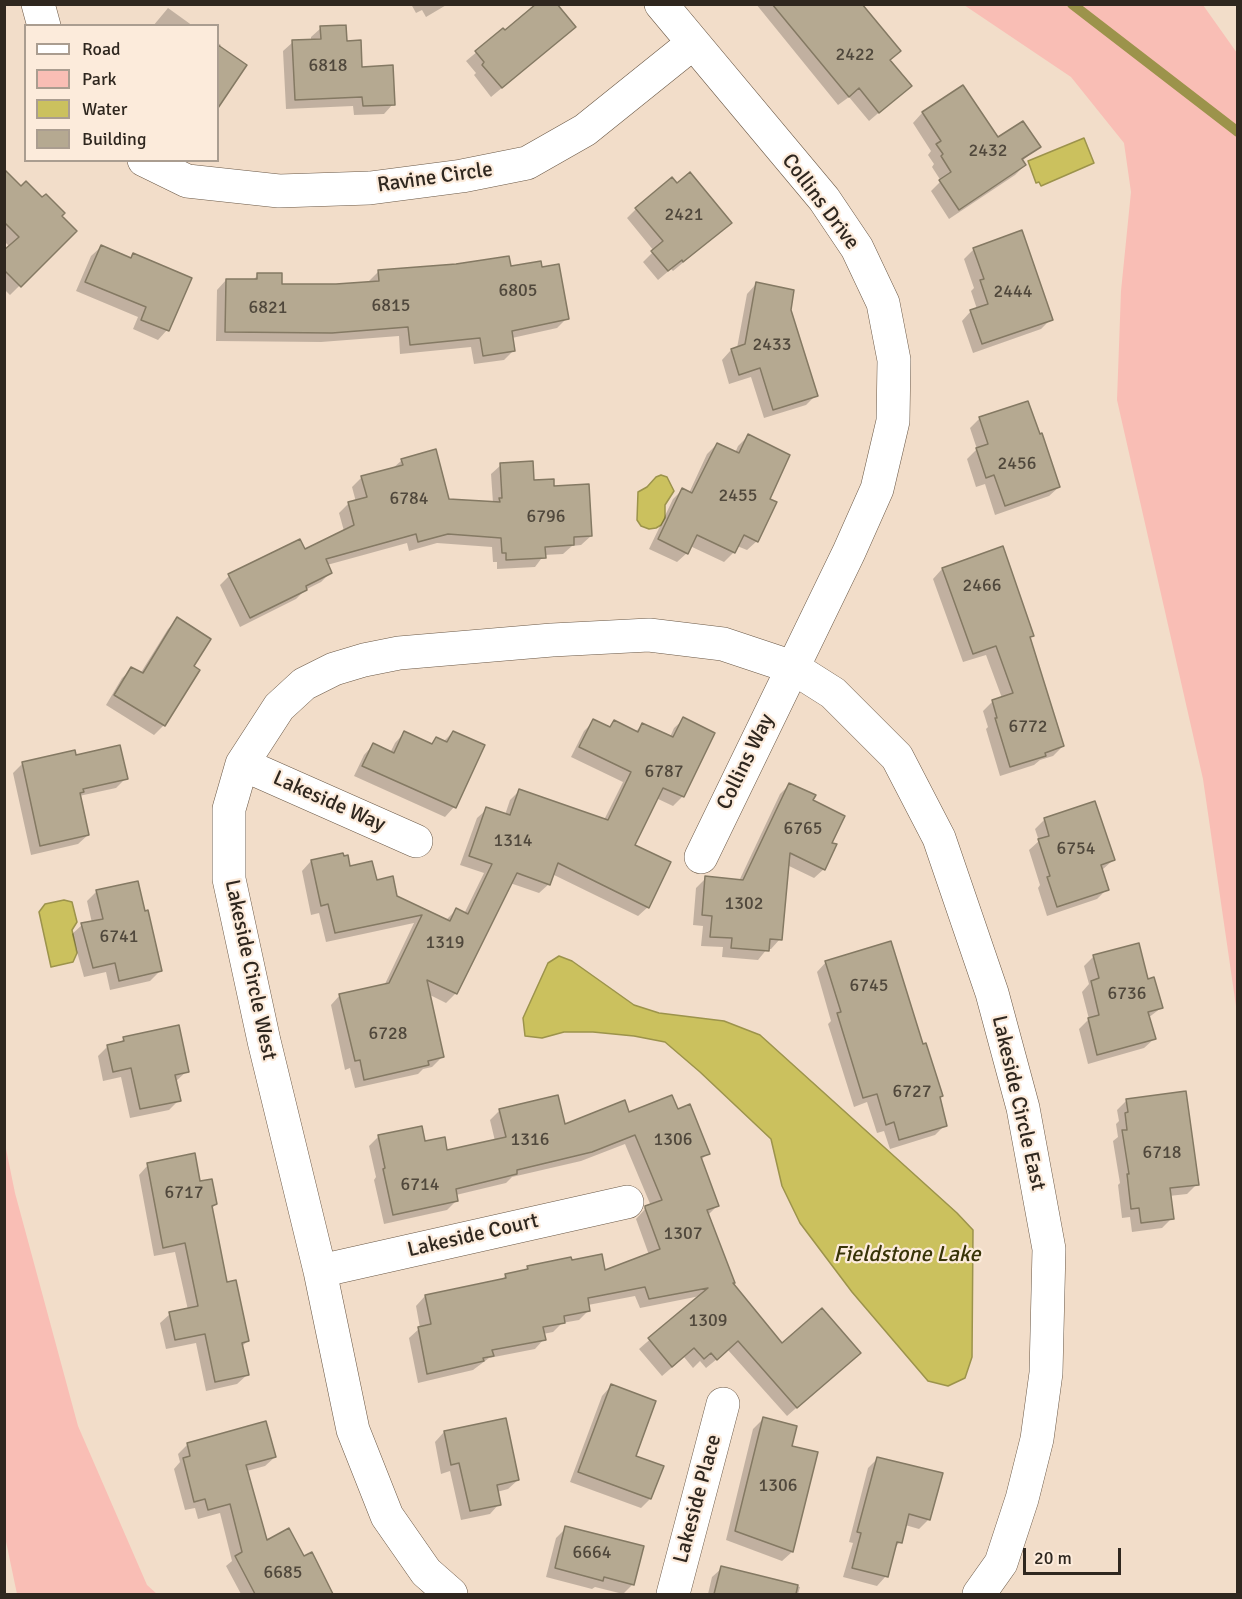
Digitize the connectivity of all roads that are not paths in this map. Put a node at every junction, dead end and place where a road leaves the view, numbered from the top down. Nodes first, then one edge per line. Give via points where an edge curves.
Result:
1 (38, 4) edge
2 (661, 4) edge
3 (43, 24) edge
4 (692, 44) junction
5 (148, 162) edge
6 (792, 667) junction
7 (242, 764) junction
8 (416, 841) dead end
9 (701, 857) dead end
10 (627, 1202) dead end
11 (320, 1271) junction
12 (723, 1404) dead end
13 (451, 1594) edge
14 (673, 1594) edge
15 (979, 1594) edge

1 - 3 street
2 - 4 street, Collins Drive
4 - 5 street, Ravine Circle via 585,129 527,163 370,188 279,191 187,181
4 - 6 street, Collins Drive via 824,199 857,248 883,303 894,360 893,421 877,489
6 - 7 street, Lakeside Circle West via 723,644 649,635 399,653 334,669 304,684 279,707
6 - 9 street, Collins Way
6 - 15 street, Lakeside Circle East via 833,693 897,757 939,838 992,993 1023,1108 1049,1249 1046,1372 1037,1439 1022,1499 1000,1563
7 - 8 street, Lakeside Way
7 - 11 street, Lakeside Circle West via 229,809 229,879
10 - 11 street, Lakeside Court
11 - 13 street, Lakeside Circle West via 353,1430 387,1515 426,1572
12 - 14 street, Lakeside Place

